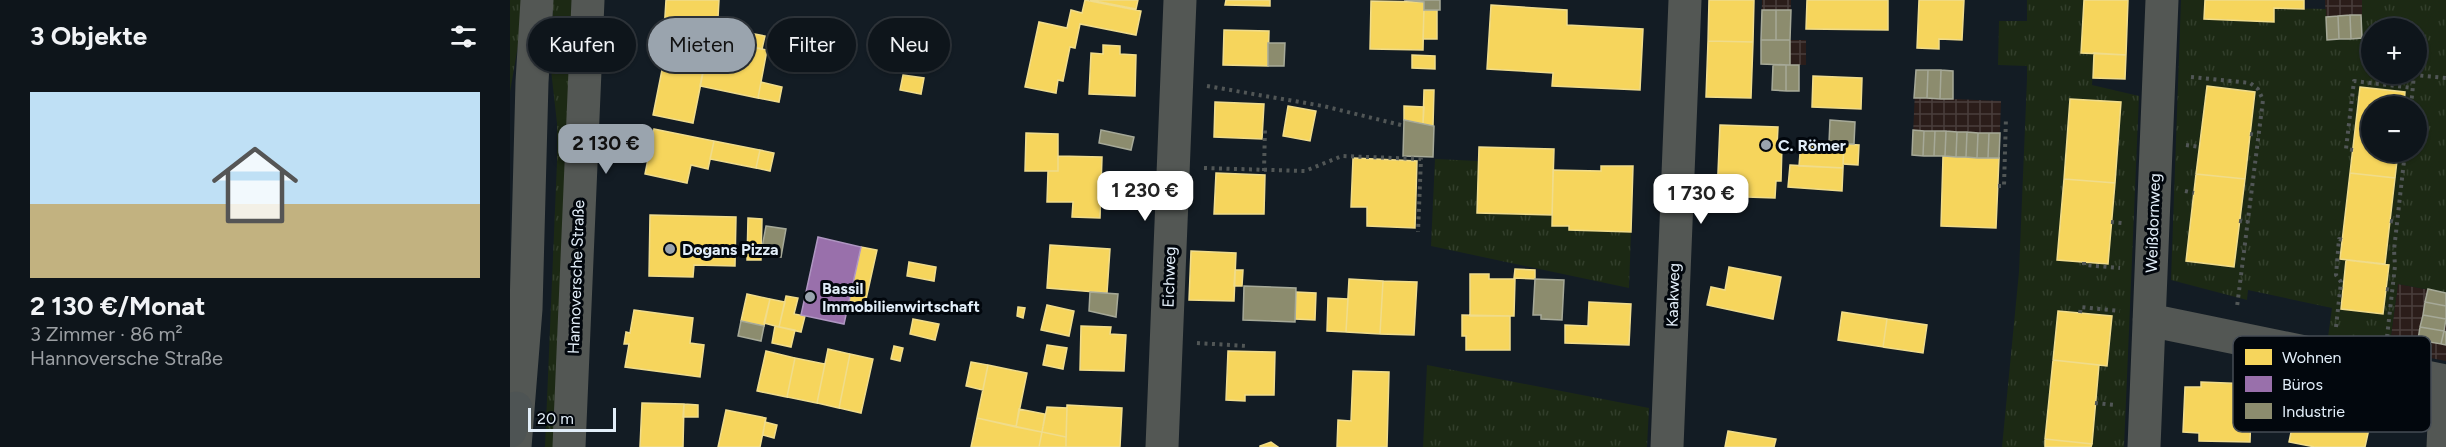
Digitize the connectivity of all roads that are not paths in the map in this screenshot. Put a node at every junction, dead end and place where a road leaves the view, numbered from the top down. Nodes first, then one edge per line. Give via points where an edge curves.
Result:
1 (537, 0) edge
2 (588, 0) edge
3 (1180, 0) edge
4 (1685, 0) edge
5 (2162, 0) edge
6 (2149, 320) junction
7 (2233, 337) edge
8 (2431, 378) edge
9 (2446, 381) edge
10 (513, 420) edge
11 (515, 447) edge
12 (569, 447) edge
13 (1162, 447) edge
14 (1667, 447) edge
15 (2144, 447) edge
16 (2443, 447) edge

1 - 10 street via 526,309
2 - 12 street, Hannoversche Straße
3 - 13 street, Eichweg
4 - 14 street, Kaakweg
5 - 6 street, Weißdornweg
6 - 7 street
6 - 15 street, Weißdornweg
8 - 9 street
9 - 16 street
10 - 11 street

